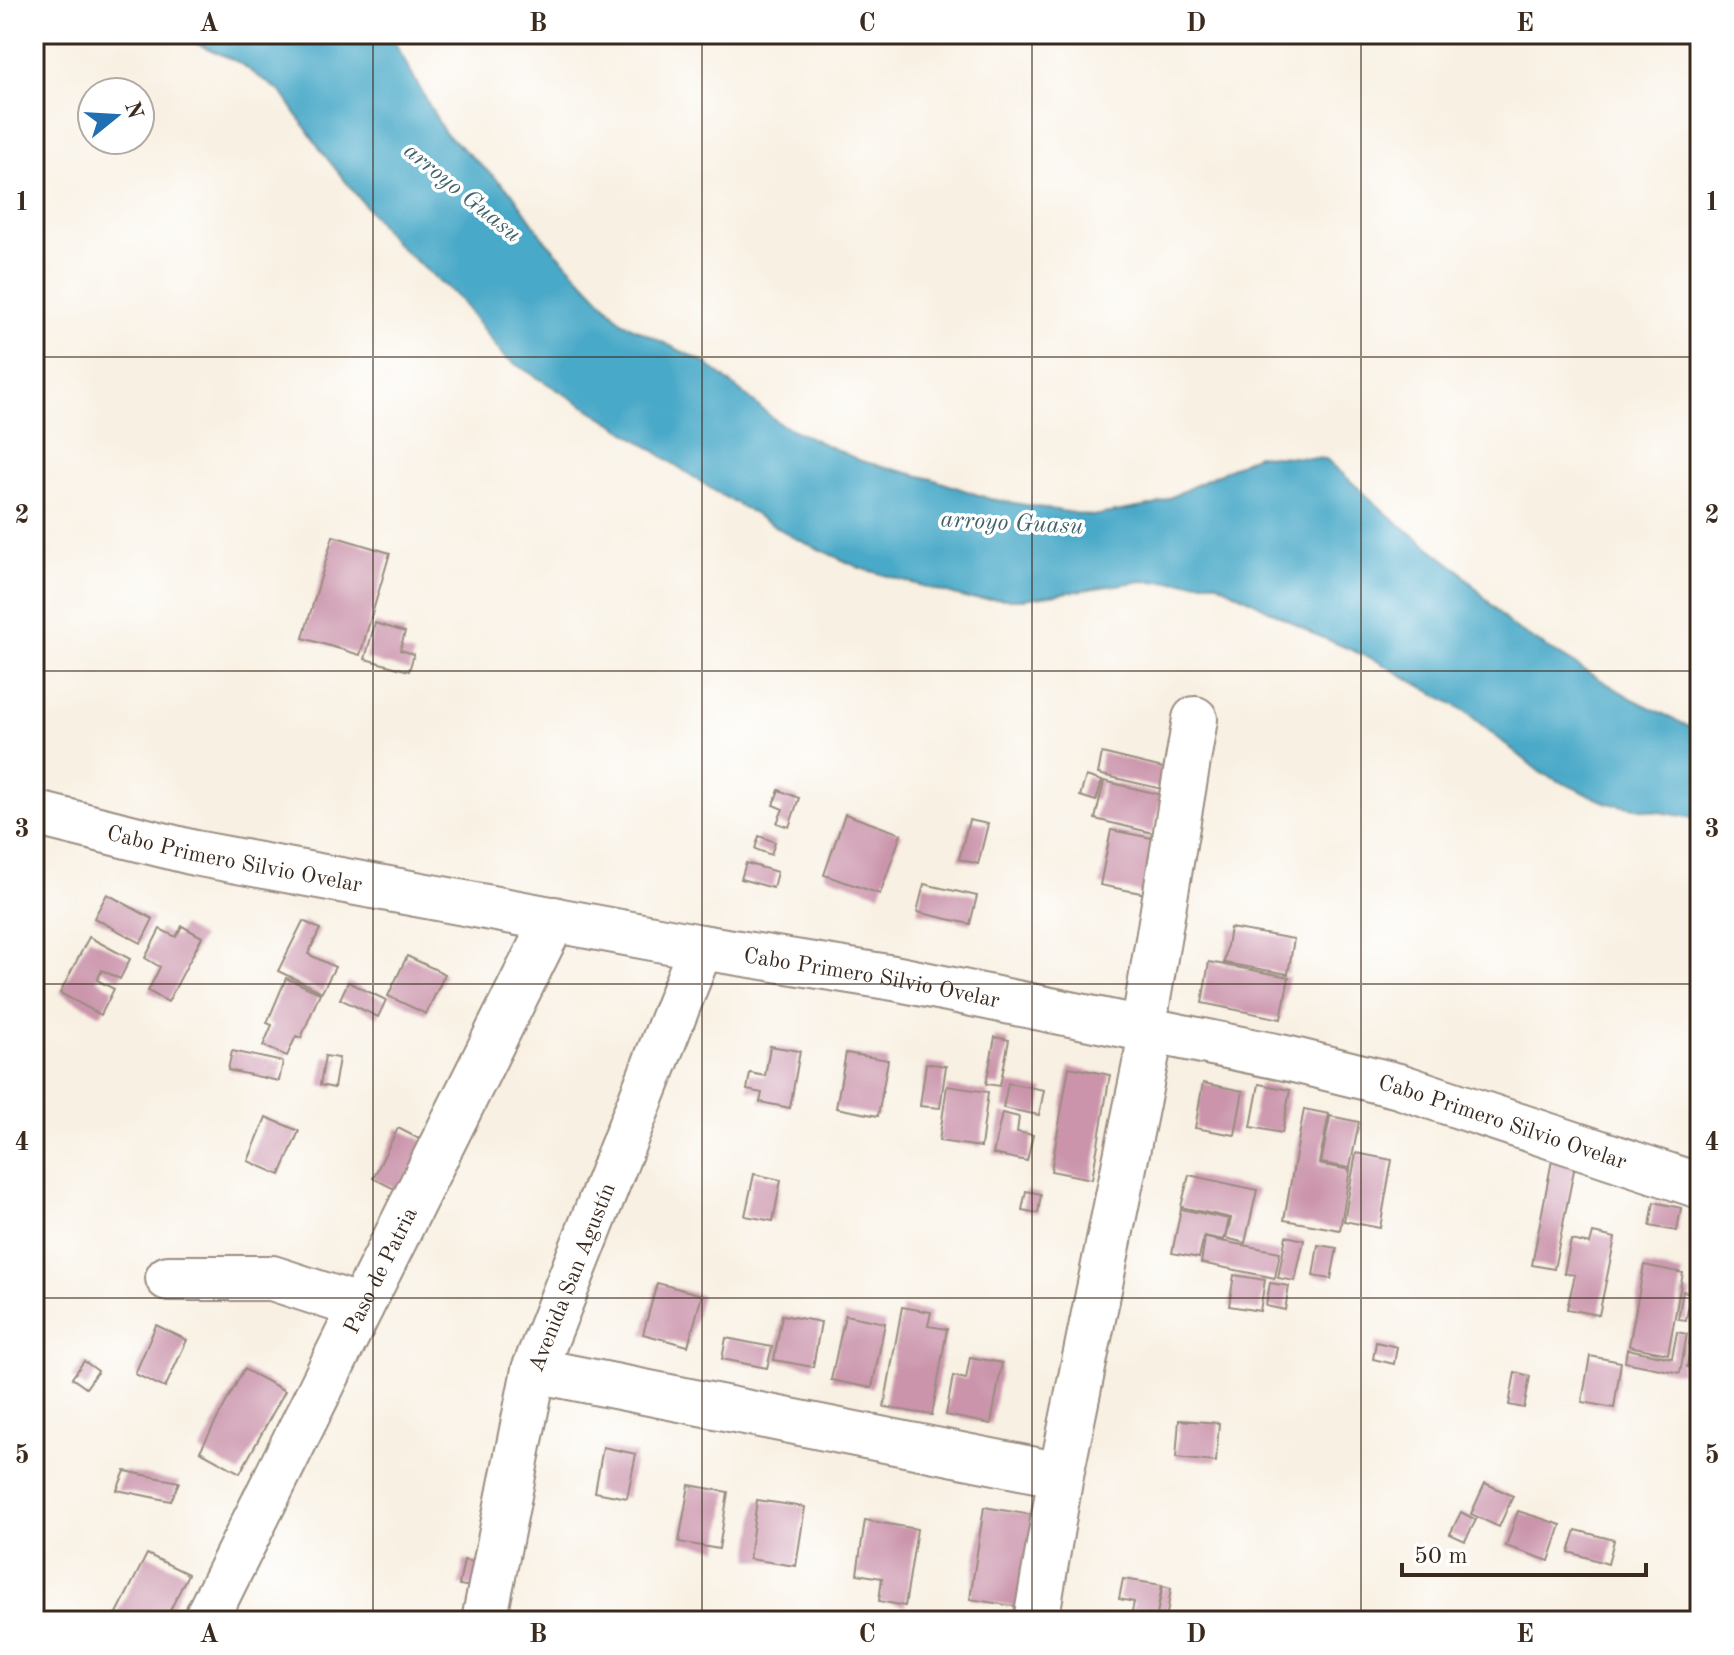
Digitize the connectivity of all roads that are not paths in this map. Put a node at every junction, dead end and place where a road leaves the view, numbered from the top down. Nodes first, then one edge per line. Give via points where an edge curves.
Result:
1 (1195, 719) dead end
2 (34, 813) edge
3 (554, 919) junction
4 (701, 947) junction
5 (1148, 1030) junction
6 (1700, 1186) edge
7 (168, 1278) dead end
8 (361, 1307) junction
9 (534, 1370) junction
10 (1061, 1475) junction
11 (205, 1621) edge
12 (484, 1621) edge
13 (1036, 1621) edge

1 - 5 street
2 - 3 street, Cabo Primero Silvio Ovelar via 195,853
3 - 4 street, Cabo Primero Silvio Ovelar
3 - 8 street, Paso de Patria
4 - 5 street, Cabo Primero Silvio Ovelar via 894,978
4 - 9 street, Avenida San Agustín
5 - 6 street, Cabo Primero Silvio Ovelar via 1399,1086
5 - 10 street
7 - 8 street via 272,1278
8 - 11 street, Paso de Patria
9 - 10 street
9 - 12 street, Avenida San Agustín
10 - 13 street

